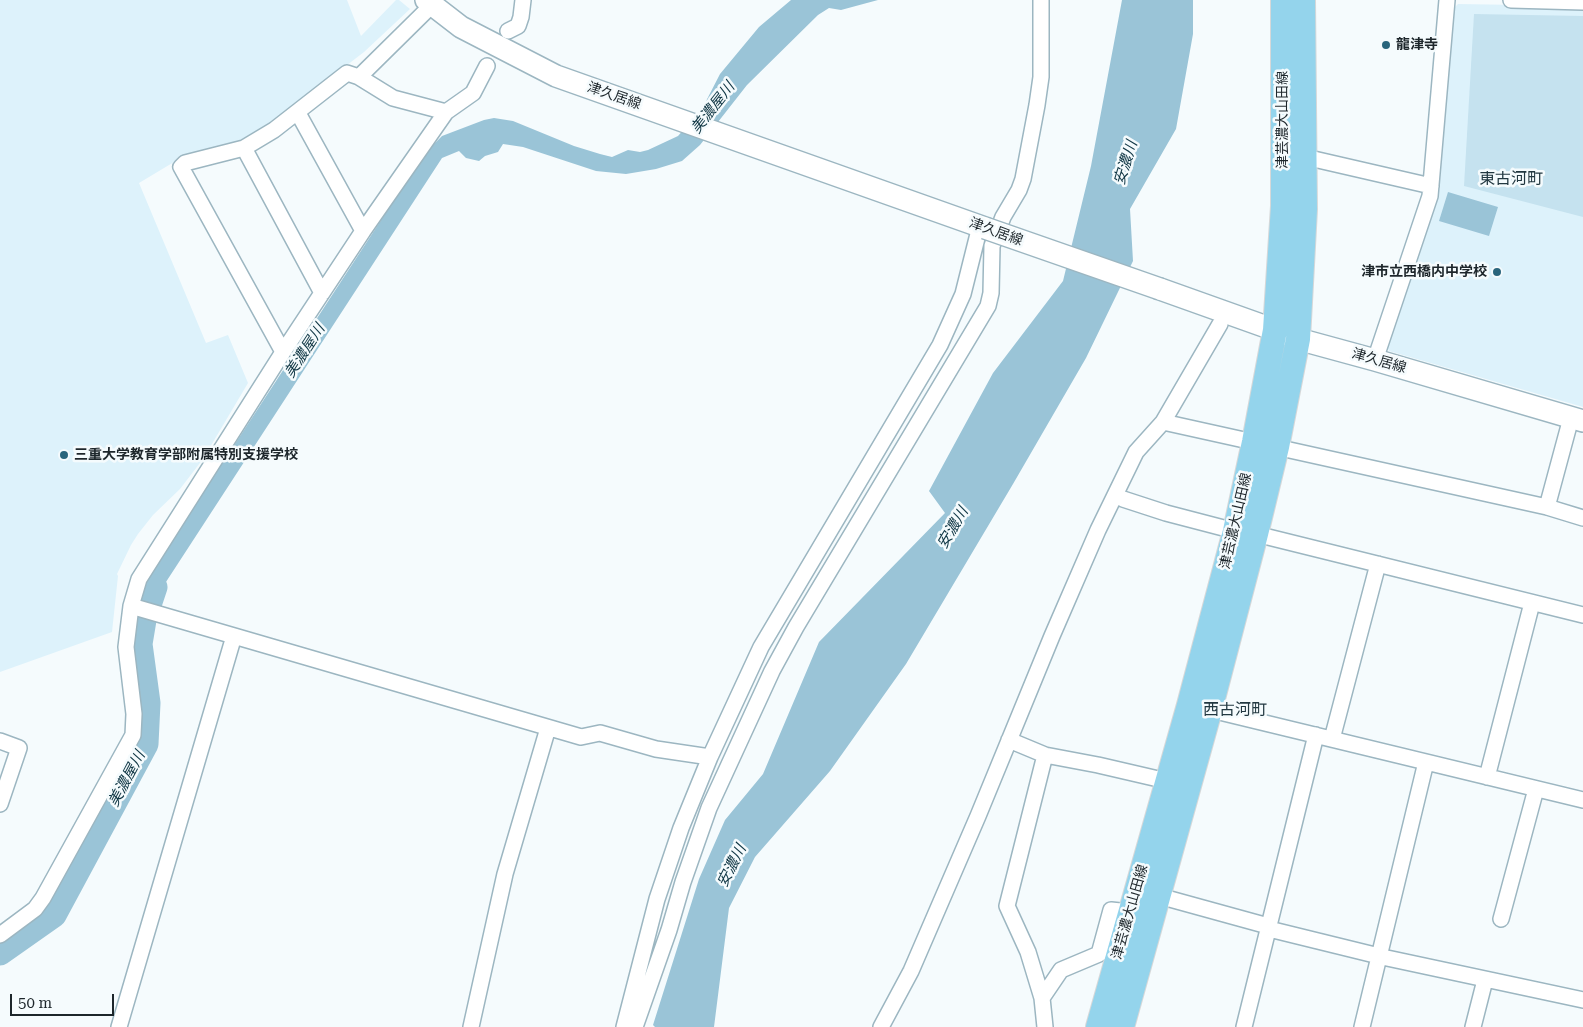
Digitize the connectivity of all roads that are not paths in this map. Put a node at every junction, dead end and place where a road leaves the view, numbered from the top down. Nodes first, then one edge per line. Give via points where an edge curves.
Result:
1 (523, 0) edge
2 (1041, 0) edge
3 (1283, 0) edge
4 (1302, 0) edge
5 (1447, 0) edge
6 (1511, 0) edge
7 (1583, 2) edge
8 (429, 3) edge
9 (508, 32) dead end
10 (488, 66) dead end
11 (359, 78) junction
12 (298, 112) junction
13 (446, 112) junction
14 (244, 148) junction
15 (1305, 157) junction
16 (1431, 186) junction
17 (982, 227) junction
18 (363, 231) junction
19 (322, 293) junction
20 (1220, 324) dead end
21 (1275, 330) junction
22 (1298, 339) junction
23 (283, 352) junction
24 (1375, 360) junction
25 (1577, 420) edge
26 (1163, 422) junction
27 (1266, 444) junction
28 (1116, 495) junction
29 (1547, 507) junction
30 (1583, 518) edge
31 (1245, 532) junction
32 (1378, 564) junction
33 (1532, 603) junction
34 (131, 606) junction
35 (1583, 616) edge
36 (234, 636) junction
37 (1199, 707) junction
38 (548, 728) junction
39 (1316, 735) junction
40 (1332, 739) junction
41 (1009, 740) junction
42 (0, 741) edge
43 (1045, 755) junction
44 (710, 756) junction
45 (1426, 762) junction
46 (1487, 777) junction
47 (1167, 781) junction
48 (1536, 789) junction
49 (1583, 800) edge
50 (0, 804) edge
51 (1160, 896) junction
52 (1130, 912) junction
53 (1501, 919) dead end
54 (1268, 927) junction
55 (0, 935) edge
56 (1379, 955) junction
57 (1485, 980) junction
58 (1042, 998) junction
59 (1583, 1000) edge
60 (119, 1027) edge
61 (471, 1027) edge
62 (624, 1027) edge
63 (635, 1027) edge
64 (881, 1027) edge
65 (1045, 1027) edge
66 (1098, 1027) edge
67 (1122, 1027) edge
68 (1244, 1027) edge
69 (1362, 1027) edge
70 (1473, 1027) edge

1 - 9 street via 518,26
2 - 63 street via 1037,105 1023,179 1002,217 992,246 988,306 772,671 709,808
3 - 21 main road, 津芸濃大山田線 via 1283,206
4 - 15 main road, 津芸濃大山田線
5 - 16 street
6 - 7 street
8 - 11 street
8 - 17 main road, 津久居線 via 461,27 556,76
10 - 13 street via 473,93
11 - 12 street via 347,74
11 - 13 street via 394,98
12 - 14 street
12 - 18 street
13 - 18 street
14 - 19 street
14 - 23 street via 185,163 181,167
15 - 16 street
15 - 22 main road, 津芸濃大山田線
16 - 24 street
17 - 21 main road, 津久居線, bridge
17 - 44 street via 963,294 940,345 761,647
18 - 19 street
19 - 23 street
20 - 26 street
21 - 22 main road, 津久居線
21 - 27 main road, 津芸濃大山田線
22 - 24 main road, 津久居線
22 - 27 main road, 津芸濃大山田線
23 - 34 street via 139,579
24 - 25 main road, 津久居線
25 - 29 street
26 - 27 street
26 - 28 street via 1136,452
27 - 29 street
27 - 31 main road, 津芸濃大山田線
28 - 31 street via 1166,513
28 - 41 street
29 - 30 street
31 - 32 street
31 - 37 main road, 津芸濃大山田線
32 - 33 street
32 - 40 street
33 - 35 street
33 - 46 street
34 - 36 street
34 - 55 street via 126,647 134,714 133,735 43,898 35,909
36 - 38 street
36 - 60 street
37 - 39 street
37 - 47 main road, 津芸濃大山田線
37 - 51 main road, 津芸濃大山田線
38 - 44 street via 581,737 600,733 656,749
38 - 61 street via 505,874
39 - 40 street
39 - 54 street
40 - 45 street
41 - 43 street
41 - 64 street via 911,971
42 - 50 street via 20,748
43 - 47 street
43 - 58 street via 1007,906 1028,952
44 - 62 street via 681,828 658,899
45 - 46 street
45 - 56 street
46 - 48 street
47 - 52 main road, 津芸濃大山田線
48 - 49 street
48 - 53 street
51 - 52 street
51 - 54 street
51 - 67 main road, 津芸濃大山田線
52 - 58 street via 1111,910 1099,954 1061,970
52 - 66 main road, 津芸濃大山田線
54 - 56 street
54 - 68 street
56 - 57 street
56 - 69 street
57 - 59 street
57 - 70 street
58 - 65 street

